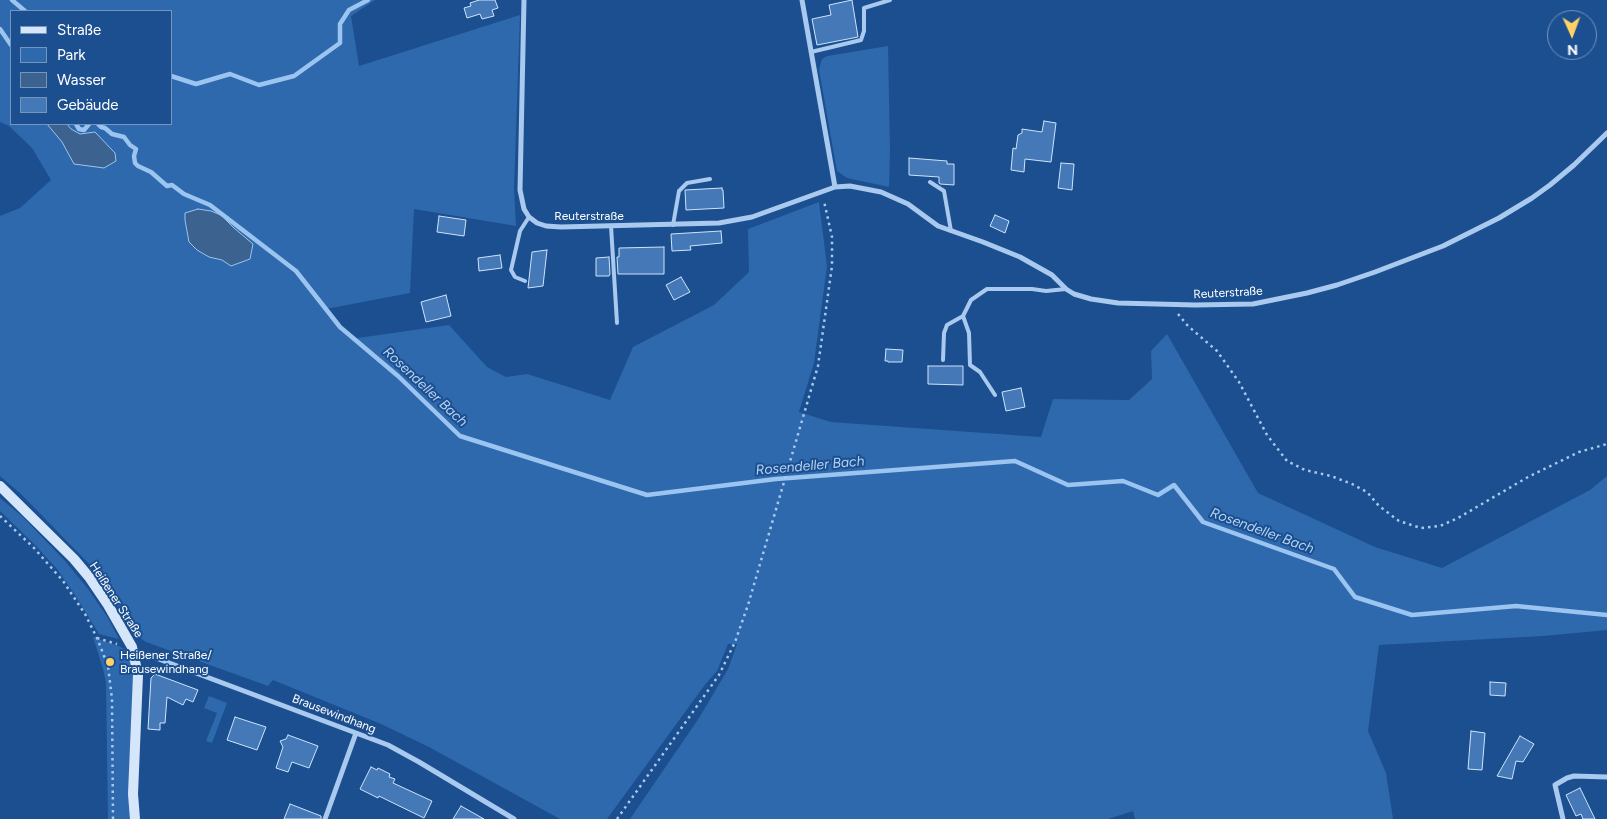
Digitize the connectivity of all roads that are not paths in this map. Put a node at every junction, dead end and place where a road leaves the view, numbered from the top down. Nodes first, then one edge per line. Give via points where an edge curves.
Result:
1 (524, 0) edge
2 (802, 0) edge
3 (890, 0) edge
4 (811, 52) junction
5 (1607, 134) edge
6 (710, 179) dead end
7 (930, 182) dead end
8 (835, 187) junction
9 (529, 217) junction
10 (673, 225) junction
11 (611, 226) junction
12 (950, 231) junction
13 (525, 282) dead end
14 (1066, 290) junction
15 (964, 316) junction
16 (617, 323) dead end
17 (943, 360) dead end
18 (995, 395) dead end
19 (0, 486) edge
20 (134, 654) junction
21 (356, 733) junction
22 (1607, 777) edge
23 (135, 819) edge
24 (325, 819) edge
25 (514, 819) edge
26 (1563, 819) edge

1 - 9 street via 520,190
2 - 4 street
3 - 4 lane via 864,8 861,40
4 - 8 street
5 - 14 street, Reuterstraße via 1532,198 1472,232 1414,258 1338,285 1281,299 1233,305 1109,302
6 - 10 lane via 687,183 679,191
7 - 12 lane via 944,191
8 - 10 street, Reuterstraße via 752,217 720,223
8 - 12 street, Reuterstraße via 850,186 880,192 908,204
9 - 11 street, Reuterstraße via 546,226
9 - 13 lane via 520,231 511,270 515,277
10 - 11 street, Reuterstraße
11 - 16 lane
12 - 14 street, Reuterstraße via 1020,257 1052,275
14 - 15 lane via 987,289 971,300
15 - 17 lane via 947,325
15 - 18 lane via 969,333 970,365 980,372
19 - 20 street, Heißener Straße via 89,577 120,625
20 - 21 street, Brausewindhang via 156,658
20 - 23 street, Heißener Straße via 138,675 132,794
21 - 24 street
21 - 25 street, Brausewindhang via 388,745
22 - 26 street via 1574,776 1555,785

